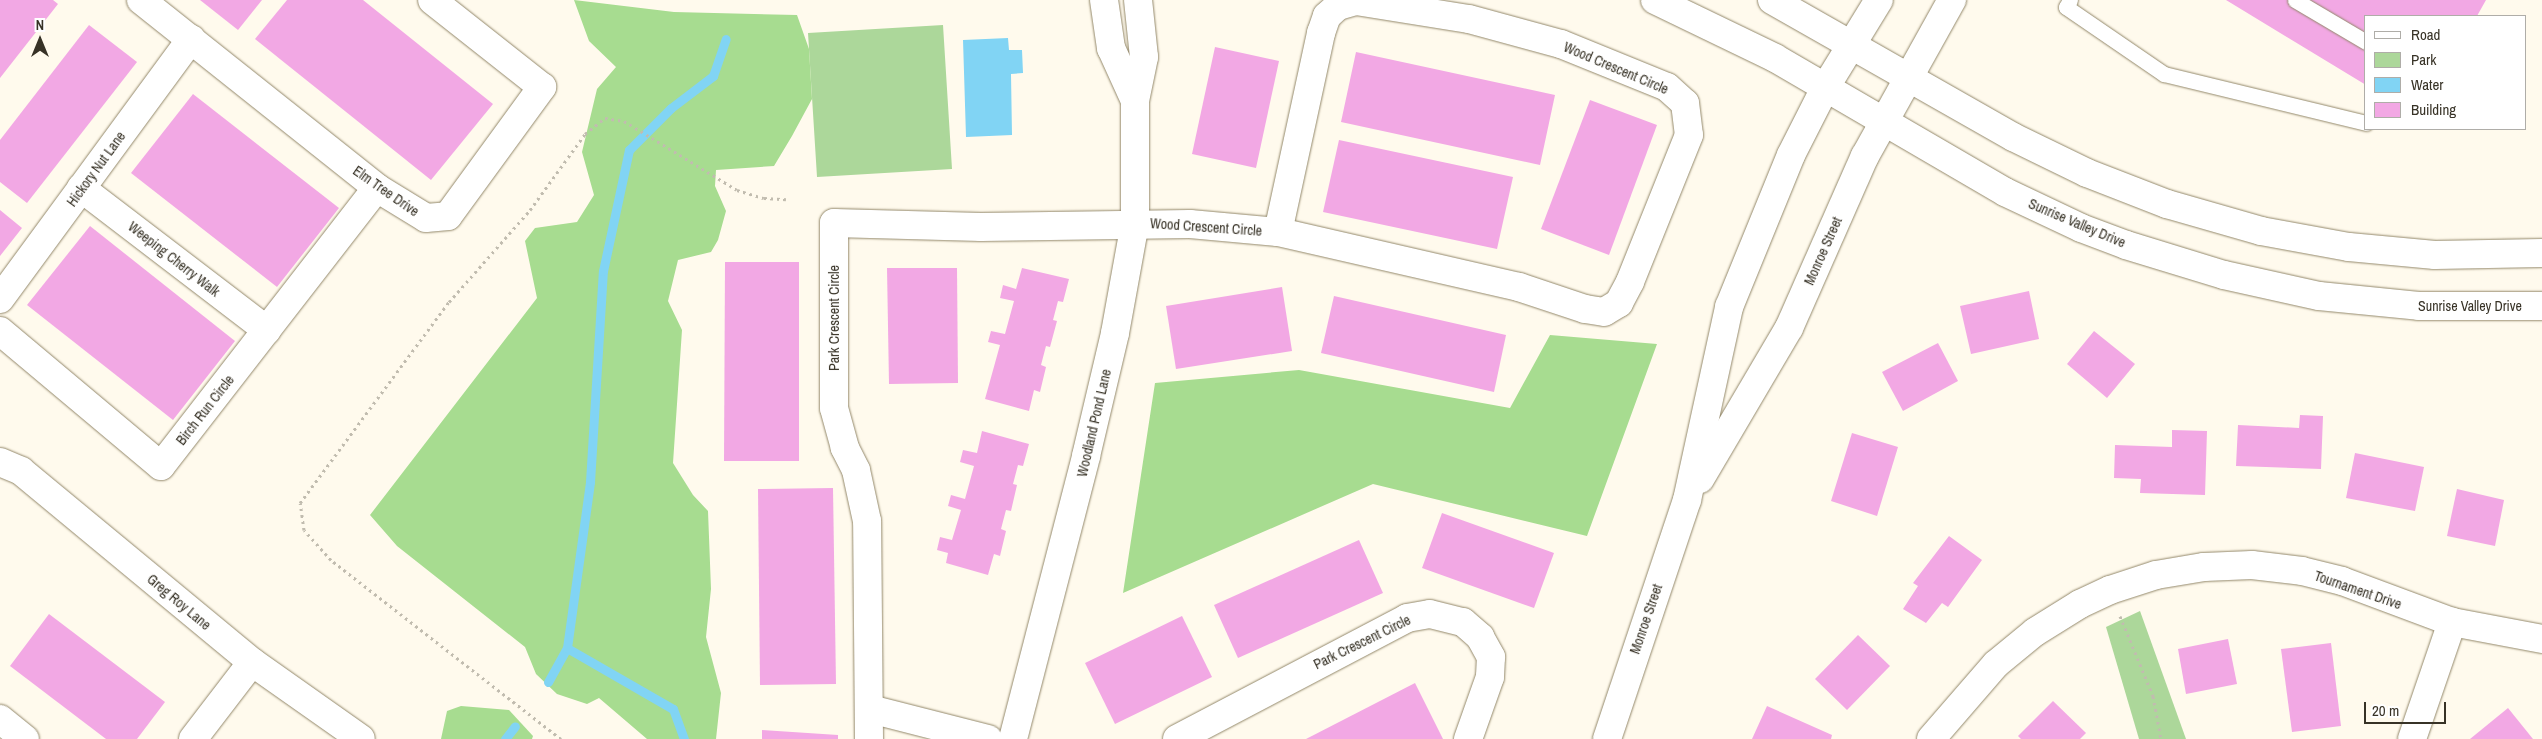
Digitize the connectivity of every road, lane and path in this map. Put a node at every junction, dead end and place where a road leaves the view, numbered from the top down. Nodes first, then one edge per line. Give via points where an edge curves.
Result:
1 (141, 0) edge
2 (432, 0) edge
3 (1104, 0) edge
4 (1138, 0) edge
5 (1655, 0) edge
6 (1772, 0) edge
7 (1879, 0) edge
8 (1952, 0) edge
9 (2070, 0) edge
10 (2296, 0) edge
11 (191, 39) junction
12 (2364, 41) edge
13 (1851, 45) junction
14 (1907, 78) junction
15 (1825, 88) junction
16 (1135, 101) junction
17 (1883, 122) junction
18 (2364, 123) edge
19 (82, 188) junction
20 (377, 188) junction
21 (786, 199) dead end
22 (1135, 223) junction
23 (1278, 232) junction
24 (2542, 253) edge
25 (0, 299) edge
26 (2542, 306) edge
27 (267, 330) junction
28 (0, 331) edge
29 (0, 462) edge
30 (1687, 500) junction
31 (2108, 591) junction
32 (2452, 622) junction
33 (2542, 639) edge
34 (252, 662) junction
35 (870, 709) junction
36 (0, 718) edge
37 (25, 739) edge
38 (194, 739) edge
39 (362, 739) edge
40 (561, 739) edge
41 (869, 739) edge
42 (988, 739) edge
43 (1013, 739) edge
44 (1177, 739) edge
45 (1468, 739) edge
46 (1607, 739) edge
47 (1931, 739) edge
48 (2161, 739) edge
49 (2412, 739) edge

1 - 11 street, Elm Tree Drive
2 - 20 street, Elm Tree Drive via 542,87 448,216 426,218
3 - 16 street, Woodland Pond Lane via 1111,48
4 - 16 street, Woodland Pond Lane via 1144,57
5 - 15 street, Sunrise Valley Drive via 1743,42
6 - 13 street
7 - 13 street, Monroe Street
8 - 14 street, Monroe Street
9 - 18 lane via 2066,7 2164,74
10 - 12 lane
11 - 19 street, Hickory Nut Lane
11 - 20 street, Elm Tree Drive
13 - 14 street
13 - 15 street, Monroe Street
14 - 17 street, Monroe Street
14 - 24 street via 2013,137 2087,173 2210,218 2310,241 2394,252 2435,255
15 - 17 street, Sunrise Valley Drive
15 - 30 street, Monroe Street via 1791,155 1729,306
16 - 22 street, Woodland Pond Lane
17 - 26 street, Sunrise Valley Drive via 2005,192 2081,228 2224,275 2319,296 2375,302 2462,307
17 - 30 street, Monroe Street via 1789,328
19 - 25 street, Hickory Nut Lane
19 - 27 street, Weeping Cherry Walk
20 - 27 street, Birch Run Circle
21 - 40 path via 764,198 738,190 624,121 605,118 584,134 530,210 449,302 300,503 304,530 331,560
22 - 23 street, Wood Crescent Circle
22 - 35 street, Park Crescent Circle via 981,227 834,223 834,408 845,448 856,470 867,521
22 - 43 street, Woodland Pond Lane via 1115,333 1086,456
23 - 23 street, Wood Crescent Circle via 1519,287 1604,312 1619,303 1630,282 1689,135 1685,103 1667,87 1561,44 1469,20 1356,1 1338,6 1327,16 1321,33
27 - 28 street, Birch Run Circle via 161,466
29 - 34 street, Greg Roy Lane via 21,471
30 - 46 street, Monroe Street
31 - 32 street, Tournament Drive via 2156,575 2204,566 2252,565 2302,571 2342,581
31 - 47 street, Tournament Drive via 2035,632 2004,657 1948,716
31 - 48 path via 2153,696
32 - 33 street, Tournament Drive
32 - 49 street
34 - 38 street
34 - 39 street, Greg Roy Lane
35 - 41 street, Park Crescent Circle
35 - 42 street
36 - 37 street
44 - 45 street, Park Crescent Circle via 1407,618 1430,614 1463,622 1480,637 1491,657 1490,676

